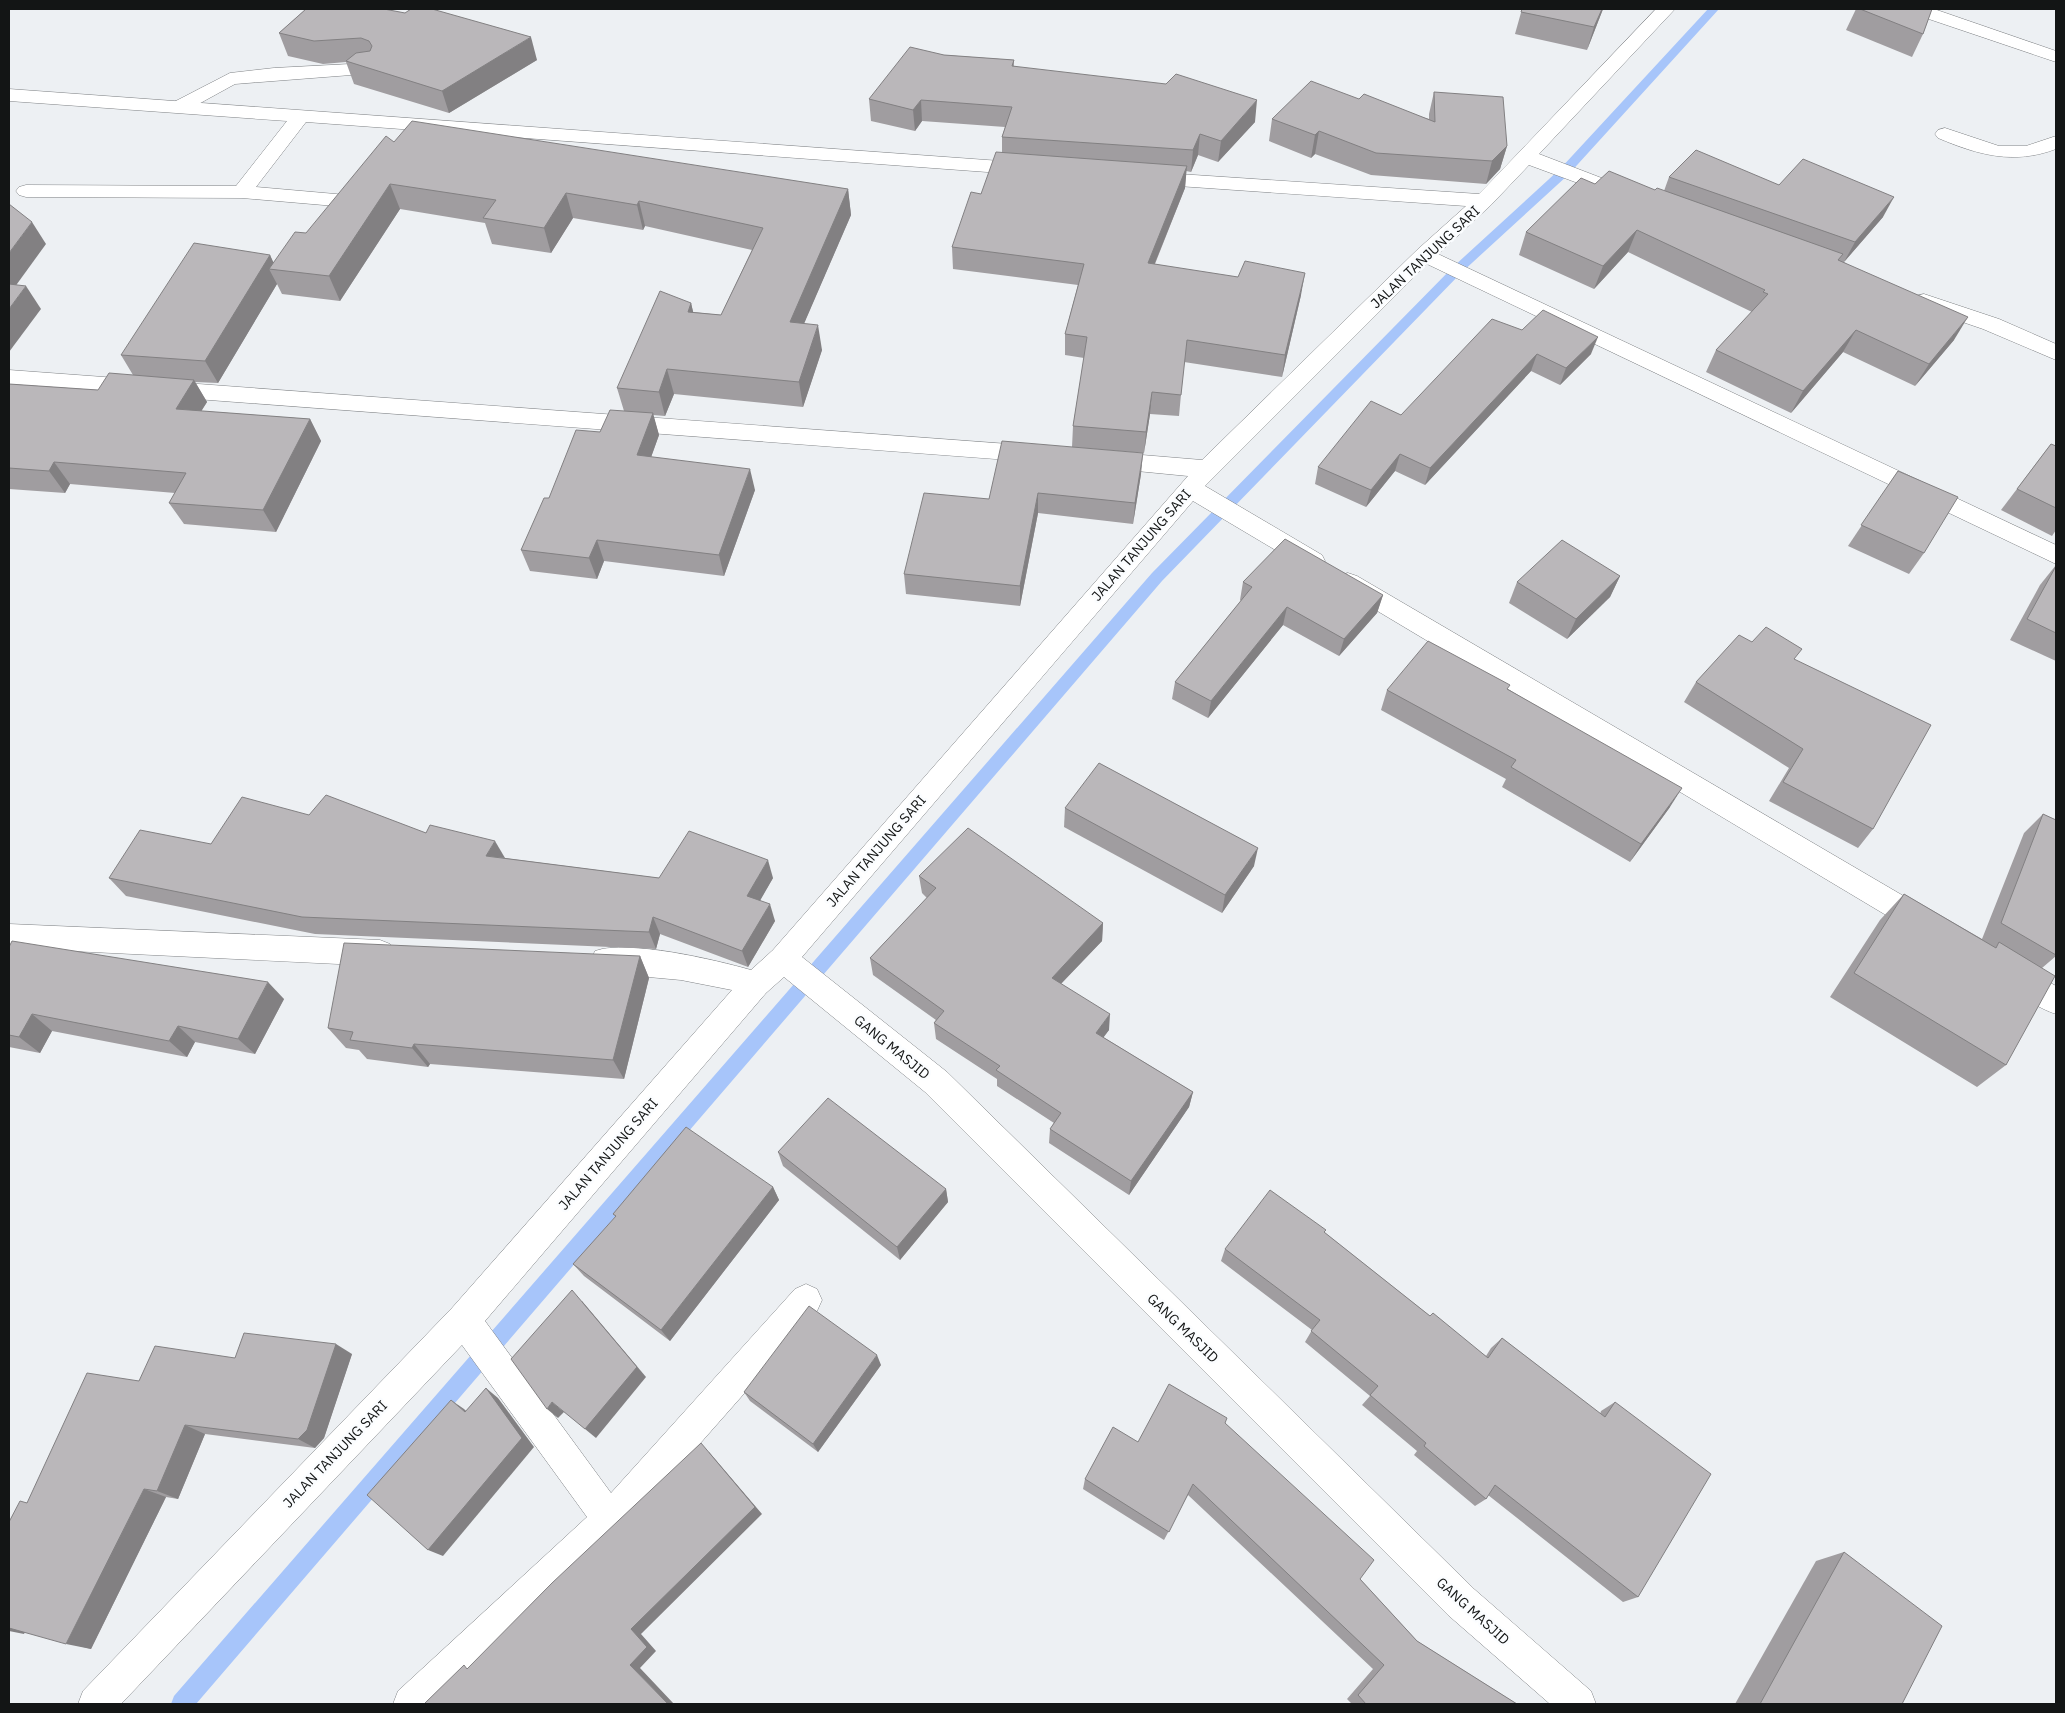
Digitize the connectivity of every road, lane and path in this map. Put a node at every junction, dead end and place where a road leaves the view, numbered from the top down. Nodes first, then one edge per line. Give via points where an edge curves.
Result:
1 (1666, 9) edge
2 (1916, 9) edge
3 (2056, 57) edge
4 (370, 69) edge
5 (9, 95) edge
6 (176, 108) junction
7 (300, 117) junction
8 (1945, 134) dead end
9 (2056, 142) edge
10 (1540, 162) junction
11 (1046, 170) edge
12 (1126, 176) edge
13 (26, 190) dead end
14 (242, 192) junction
15 (347, 201) edge
16 (1484, 201) junction
17 (1645, 201) edge
18 (1436, 261) junction
19 (1909, 296) edge
20 (2056, 353) edge
21 (9, 377) edge
22 (1058, 456) edge
23 (1088, 459) edge
24 (1200, 484) junction
25 (2056, 554) edge
26 (1945, 935) edge
27 (9, 936) edge
28 (408, 954) edge
29 (576, 958) edge
30 (783, 959) junction
31 (1988, 961) edge
32 (756, 984) junction
33 (2056, 1001) edge
34 (806, 1300) dead end
35 (479, 1341) junction
36 (610, 1520) junction
37 (96, 1704) edge
38 (411, 1704) edge
39 (1578, 1704) edge

1 - 10 street, JALAN TANJUNG SARI
2 - 3 street
4 - 6 street via 230,79
5 - 6 street
6 - 7 street
7 - 11 street
7 - 14 street
8 - 9 street via 1996,153 2012,154
10 - 16 street, JALAN TANJUNG SARI
10 - 17 street
12 - 16 street
13 - 14 street
14 - 15 street
16 - 18 street, JALAN TANJUNG SARI
18 - 24 street, JALAN TANJUNG SARI
18 - 25 street
19 - 20 street via 1991,324
21 - 22 street
23 - 24 street
24 - 26 street via 1227,510
24 - 30 street, JALAN TANJUNG SARI
27 - 28 street
29 - 32 street via 708,970
30 - 32 street, JALAN TANJUNG SARI
30 - 39 street, GANG MASJID via 936,1082 1462,1602
31 - 33 street
32 - 35 street, JALAN TANJUNG SARI
34 - 36 street
35 - 36 street
35 - 37 street, JALAN TANJUNG SARI
36 - 38 street

